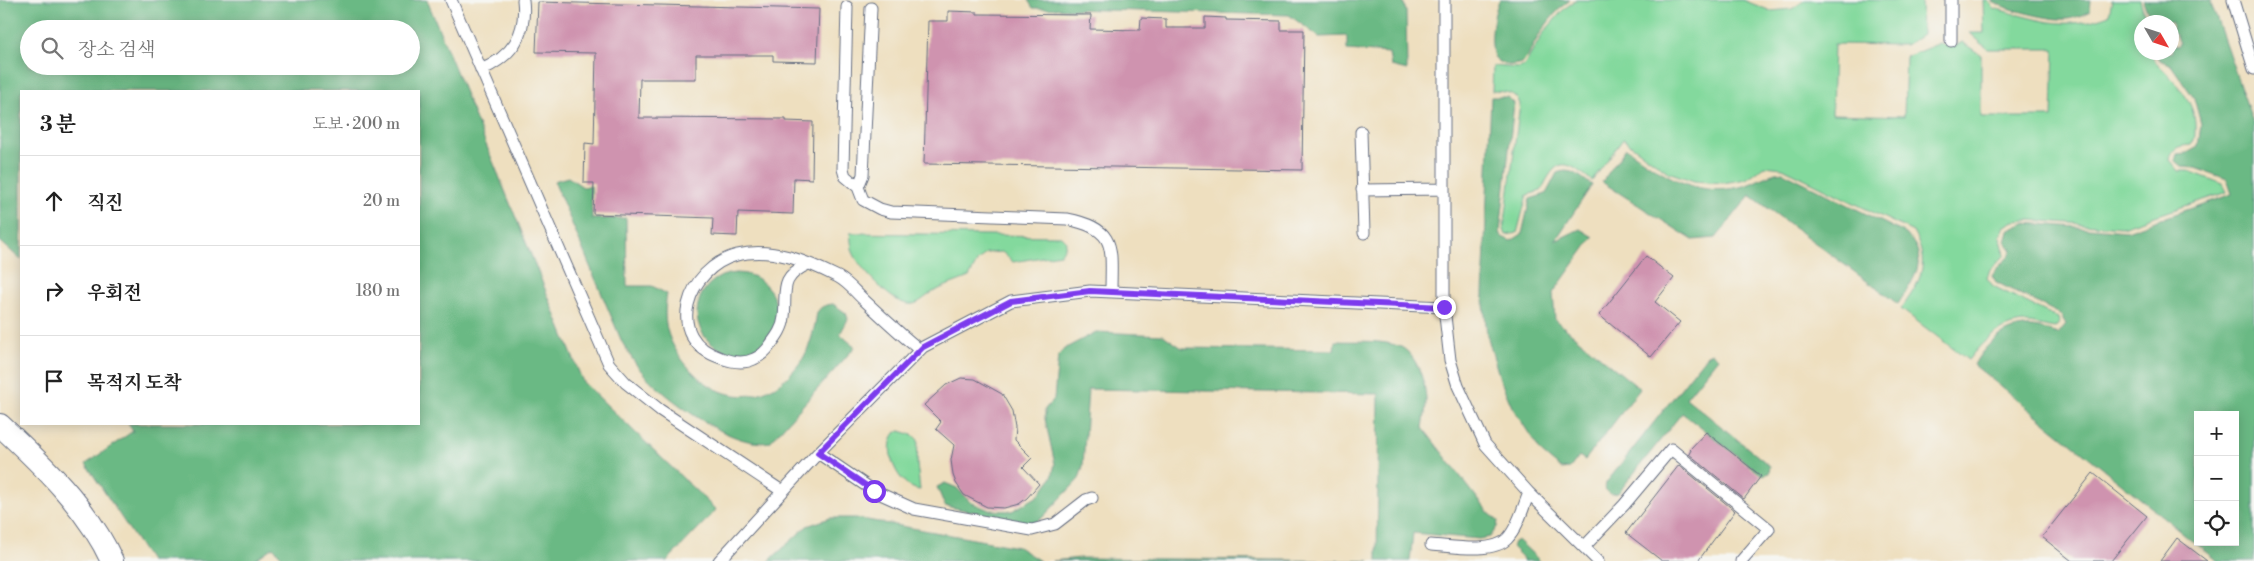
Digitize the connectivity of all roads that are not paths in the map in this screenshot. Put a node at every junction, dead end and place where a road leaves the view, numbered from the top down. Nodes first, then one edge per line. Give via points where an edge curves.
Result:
1 (451, 0) edge
2 (523, 0) edge
3 (1444, 0) edge
4 (1951, 0) edge
5 (2233, 0) edge
6 (871, 4) edge
7 (847, 7) dead end
8 (1951, 41) dead end
9 (2254, 69) edge
10 (481, 70) junction
11 (1361, 132) dead end
12 (858, 187) junction
13 (1444, 189) junction
14 (1362, 190) junction
15 (1364, 233) dead end
16 (808, 264) junction
17 (1111, 292) junction
18 (1444, 307) junction
19 (920, 350) junction
20 (0, 425) edge
21 (818, 453) junction
22 (782, 491) junction
23 (1528, 493) junction
24 (1092, 498) dead end
25 (1430, 545) dead end
26 (1584, 547) junction
27 (112, 561) edge
28 (719, 561) edge
29 (1598, 561) edge
30 (1741, 561) edge

1 - 10 lane
2 - 10 lane via 524,15 518,39 503,58
3 - 13 lane
4 - 8 lane
5 - 9 lane
6 - 12 lane via 863,176
7 - 12 lane via 843,169 845,176
10 - 22 lane via 613,371 660,410
11 - 14 lane
12 - 17 lane via 863,200 891,212 1067,219 1088,223 1102,232 1111,246
13 - 14 lane
13 - 18 lane
14 - 15 lane
16 - 16 lane via 786,255 760,253 737,255 720,263 704,274 687,304 686,317 695,340 722,359 739,362 755,359 766,351 780,332 788,279 793,272
16 - 19 lane via 840,278
17 - 18 lane
17 - 19 lane via 1090,291 1011,301
18 - 23 lane via 1450,360 1474,423 1485,444
19 - 21 lane
20 - 27 street via 65,491 104,544
21 - 22 lane
21 - 24 lane via 874,491 914,510 1032,530 1055,524
22 - 28 lane
23 - 25 lane via 1508,539 1497,546
23 - 26 lane
26 - 29 lane
26 - 30 lane via 1671,449 1769,529

